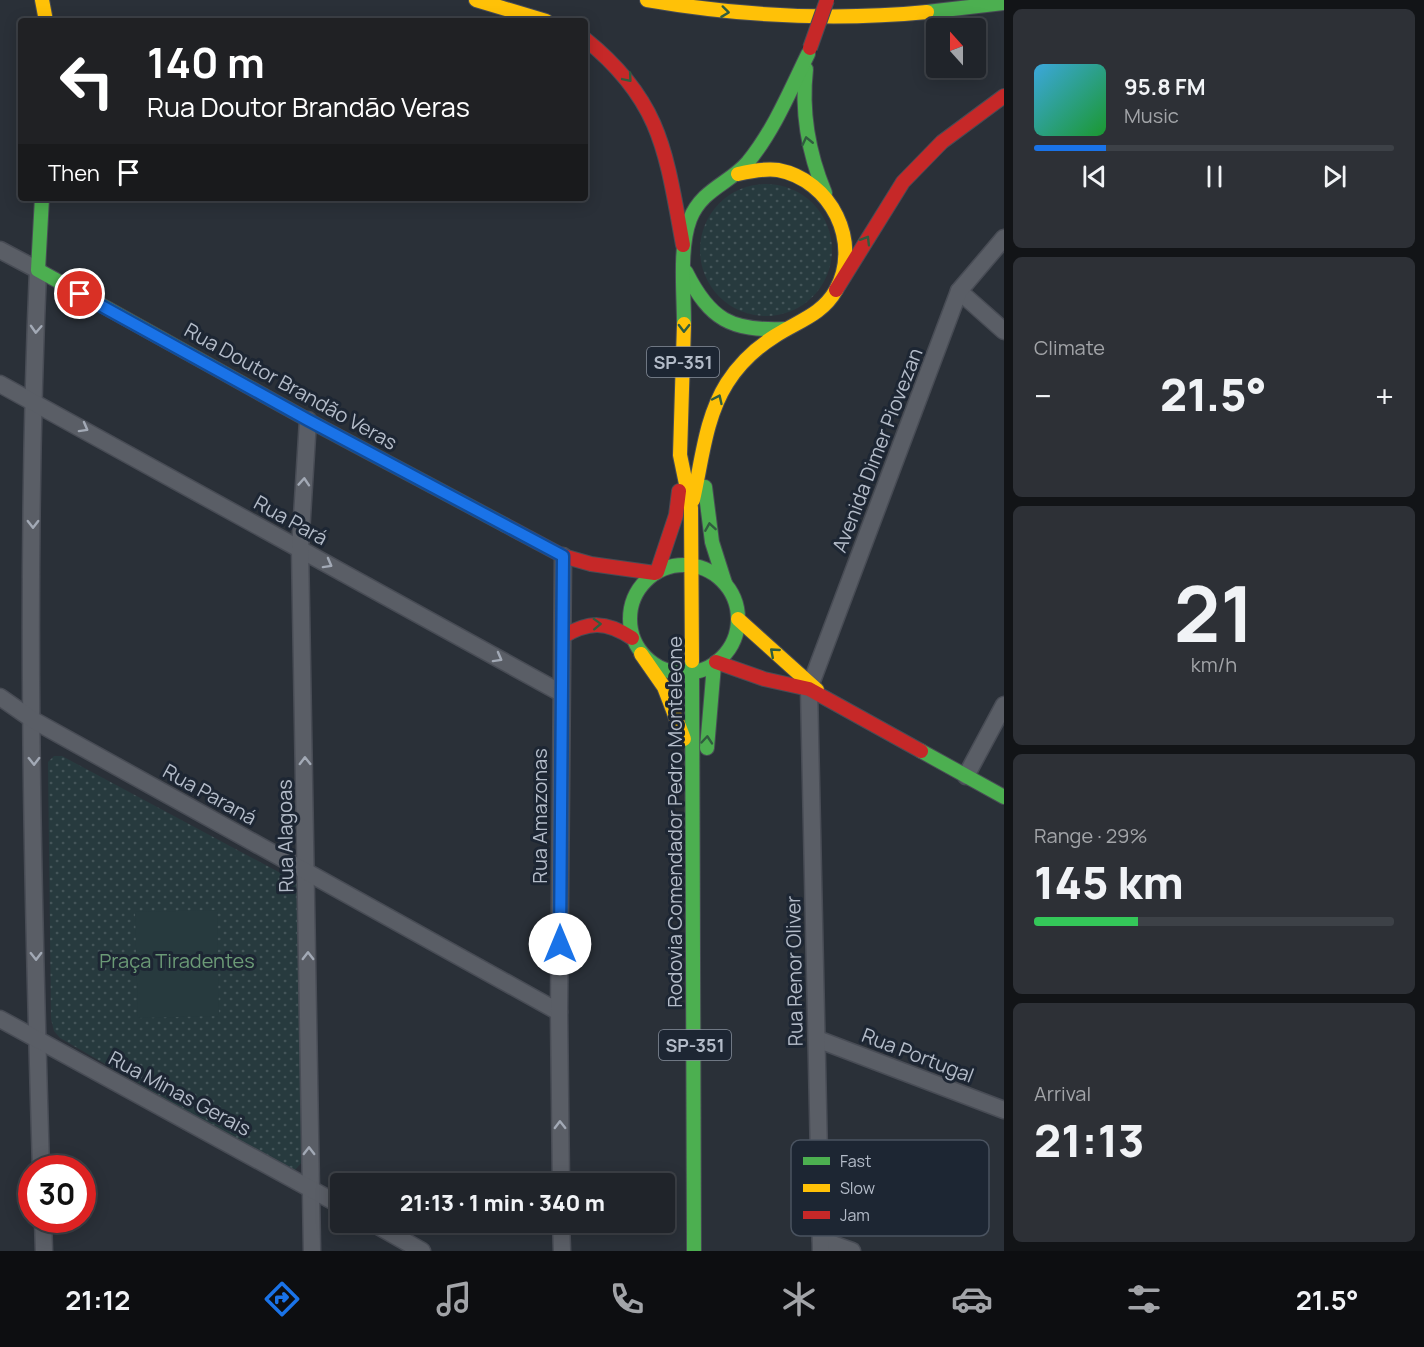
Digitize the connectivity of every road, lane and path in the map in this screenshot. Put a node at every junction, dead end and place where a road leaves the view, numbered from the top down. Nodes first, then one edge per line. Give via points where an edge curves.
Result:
1 (42, 0) edge
2 (476, 0) edge
3 (647, 0) edge
4 (827, 0) edge
5 (1004, 3) edge
6 (45, 18) edge
7 (536, 18) edge
8 (588, 41) edge
9 (809, 51) junction
10 (1004, 96) edge
11 (738, 174) junction
12 (826, 196) junction
13 (42, 201) edge
14 (1004, 237) edge
15 (683, 245) junction
16 (0, 250) edge
17 (685, 269) junction
18 (38, 270) junction
19 (836, 290) junction
20 (959, 291) junction
21 (786, 329) junction
22 (1004, 331) edge
23 (0, 384) edge
24 (33, 400) junction
25 (308, 420) junction
26 (681, 454) junction
27 (704, 455) junction
28 (691, 508) junction
29 (300, 549) junction
30 (563, 556) junction
31 (692, 566) junction
32 (656, 572) junction
33 (725, 583) junction
34 (738, 619) junction
35 (562, 637) junction
36 (632, 638) junction
37 (641, 654) junction
38 (715, 664) junction
39 (692, 673) junction
40 (810, 687) junction
41 (561, 693) junction
42 (0, 697) edge
43 (1004, 705) edge
44 (33, 720) junction
45 (966, 776) junction
46 (692, 777) junction
47 (1004, 797) edge
48 (307, 872) junction
49 (694, 882) junction
50 (559, 1012) junction
51 (0, 1019) edge
52 (817, 1039) junction
53 (38, 1040) junction
54 (1004, 1110) edge
55 (819, 1140) edge
56 (41, 1155) edge
57 (561, 1173) edge
58 (310, 1187) junction
59 (330, 1199) edge
60 (694, 1208) junction
61 (43, 1233) edge
62 (390, 1233) edge
63 (561, 1233) edge
64 (679, 1240) dead end
65 (821, 1246) edge
66 (44, 1251) edge
67 (312, 1251) edge
68 (422, 1251) edge
69 (562, 1251) edge
70 (694, 1251) edge
71 (852, 1251) edge

1 - 6 main road
2 - 7 main road
3 -> 5 main road via 730,13 802,17 887,16
4 - 9 main road, Rodovia Comendador Pedro Monteleone / SP-351, bridge
8 -> 15 main road via 623,71 649,107 661,138
9 - 11 main road, Rodovia Comendador Pedro Monteleone / SP-351 via 777,115
12 -> 9 main road, SP-351 via 812,162 804,127 803,90
19 -> 10 main road via 903,182 942,142
11 - 12 main road, SP-351 via 770,169 790,174 801,177
11 - 15 main road, Rodovia Comendador Pedro Monteleone / SP-351 via 717,184 700,201 688,222
12 - 19 main road, SP-351 via 840,217 846,242 845,267
13 - 18 main road
14 - 20 street, Avenida Dimer Piovezan
15 - 17 main road, Rodovia Comendador Pedro Monteleone / SP-351
16 - 18 street, Rua Doutor Brandão Veras
17 - 21 main road, SP-351 via 698,299 723,321 754,331
17 -> 26 main road, Rodovia Comendador Pedro Monteleone / SP-351
18 -> 24 street
18 - 25 main road, Rua Doutor Brandão Veras
19 - 21 main road, Rodovia Comendador Pedro Monteleone / SP-351 via 815,315
20 - 22 street
20 - 40 street, Avenida Dimer Piovezan
27 -> 21 main road, Rodovia Comendador Pedro Monteleone / SP-351 via 713,411 734,372 749,355
23 - 24 street, Rua Pará
24 -> 29 street, Rua Pará
24 -> 44 street
29 -> 25 street, Rua Alagoas
25 - 30 main road, Rua Doutor Brandão Veras
26 - 28 main road, Rodovia Comendador Pedro Monteleone / SP-351
26 - 32 main road via 676,515
27 - 28 main road, Rodovia Comendador Pedro Monteleone / SP-351
33 -> 27 main road via 712,542 705,499
28 - 31 main road, Rodovia Comendador Pedro Monteleone / SP-351
29 -> 41 street, Rua Pará
48 -> 29 street, Rua Alagoas
30 - 32 main road, Rua Doutor Brandão Veras via 591,564
30 - 35 street, Rua Amazonas
31 - 32 main road, Rua Doutor Brandão Veras via 673,566
31 - 33 main road via 704,568
31 - 39 main road, Rodovia Comendador Pedro Monteleone / SP-351
32 - 36 main road via 641,585 632,601
33 - 34 main road via 735,600
34 - 38 main road via 736,637
40 -> 34 main road
35 -> 36 main road via 578,626 597,622 611,624
35 - 41 street, Rua Amazonas
36 - 37 main road
37 - 39 main road via 655,666 673,673
37 - 46 main road via 674,708
38 - 39 main road
38 - 40 main road via 764,679
49 -> 38 main road
39 - 46 main road, Rodovia Comendador Pedro Monteleone / SP-351
40 - 45 main road
40 - 52 street, Rua Renor Oliver
41 - 50 street, Rua Amazonas
42 - 44 street, Rua Paraná
43 - 45 street
44 - 48 street, Rua Paraná
44 -> 53 street
45 - 47 main road
46 - 49 main road, Rodovia Comendador Pedro Monteleone / SP-351
48 - 50 street, Rua Paraná
58 -> 48 street, Rua Alagoas
49 - 60 main road, Rodovia Comendador Pedro Monteleone / SP-351
57 -> 50 street, Rua Amazonas
51 - 53 street, Rua Minas Gerais
52 - 54 street, Rua Portugal
52 - 55 street, Rua Renor Oliver
53 - 56 street
53 - 58 street, Rua Minas Gerais
58 - 59 street, Rua Minas Gerais
58 - 67 street, Rua Alagoas
60 - 64 main road, Rodovia Comendador Pedro Monteleone / SP-351
60 - 70 main road, Rodovia Comendador Pedro Monteleone / SP-351
61 - 66 street
62 - 68 street
63 - 69 street
65 - 71 street

